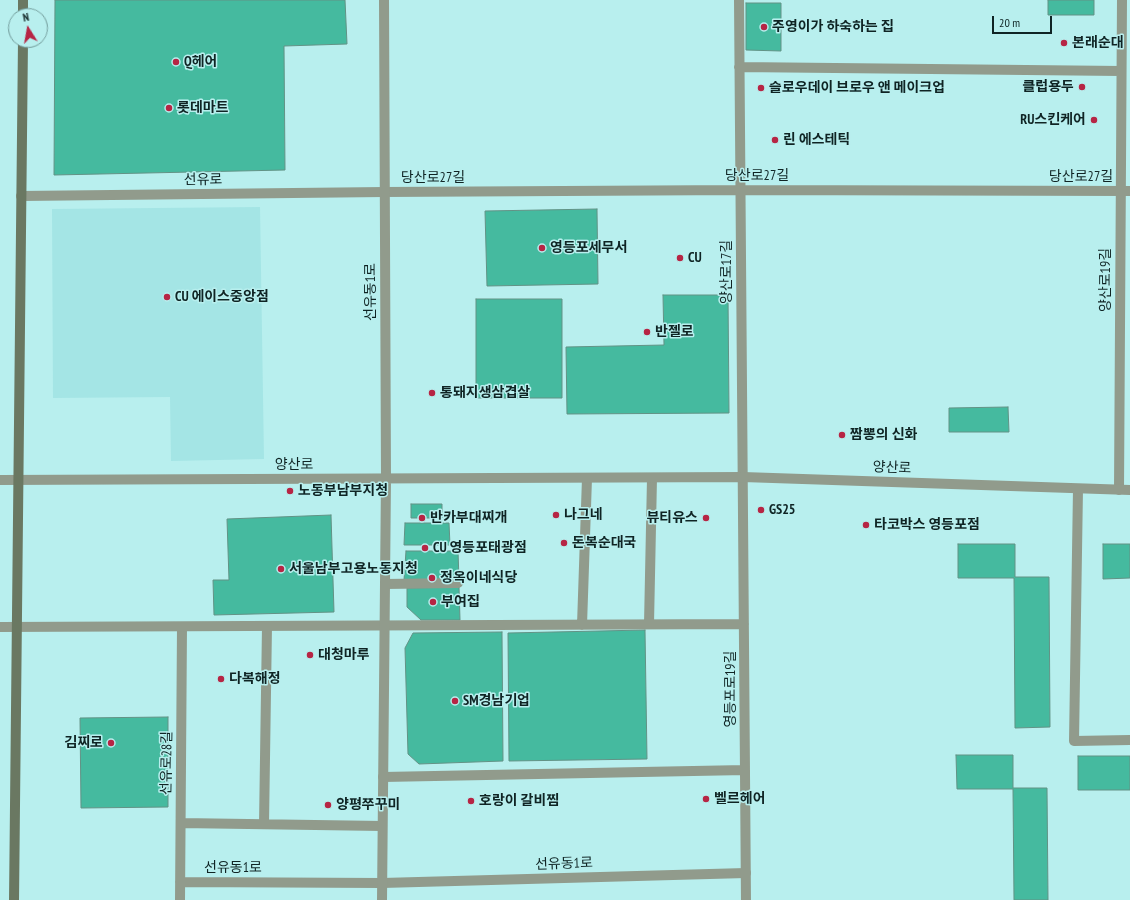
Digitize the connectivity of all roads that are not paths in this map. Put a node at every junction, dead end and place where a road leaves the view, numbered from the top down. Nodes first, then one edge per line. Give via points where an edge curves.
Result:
1 (384, 0) edge
2 (739, 0) edge
3 (1122, 0) edge
4 (22, 48) edge
5 (739, 67) junction
6 (1121, 71) junction
7 (740, 190) junction
8 (1126, 191) edge
9 (384, 192) junction
10 (21, 196) junction
11 (743, 477) junction
12 (386, 478) junction
13 (588, 478) junction
14 (652, 478) junction
15 (0, 480) edge
16 (19, 480) junction
17 (1078, 489) junction
18 (1119, 490) junction
19 (1130, 490) edge
20 (458, 583) dead end
21 (385, 584) junction
22 (649, 624) junction
23 (744, 624) junction
24 (582, 625) junction
25 (267, 626) junction
26 (384, 626) junction
27 (0, 627) edge
28 (17, 627) junction
29 (182, 627) junction
30 (1130, 740) edge
31 (745, 770) junction
32 (383, 777) junction
33 (181, 823) junction
34 (264, 824) junction
35 (382, 826) junction
36 (746, 873) junction
37 (180, 882) junction
38 (382, 883) junction
39 (14, 900) edge
40 (180, 900) edge
41 (382, 900) edge
42 (746, 900) edge

1 - 9 street, 선유동1로
2 - 5 street, 양산로17길
3 - 6 street, 양산로19길
4 - 10 main road
5 - 6 street
5 - 7 street, 양산로17길
6 - 8 street, 양산로19길
7 - 8 street, 당산로27길
7 - 9 street, 당산로27길
7 - 11 street, 양산로17길
8 - 18 street, 양산로19길
9 - 10 street, 선유로
9 - 12 street, 선유동1로
10 - 16 main road
11 - 14 street, 양산로
11 - 17 street, 양산로
11 - 23 street, 영등포로19길
12 - 13 street, 양산로
12 - 16 street, 양산로
12 - 21 street, 선유동1로
13 - 14 street, 양산로
13 - 24 street
14 - 22 street
15 - 16 street, 양산로
16 - 28 main road
17 - 18 street, 양산로
17 - 30 street via 1074,740
18 - 19 street, 양산로
20 - 21 street
21 - 26 street, 선유동1로
22 - 23 street
22 - 24 street
23 - 31 street, 영등포로19길
24 - 26 street
25 - 26 street
25 - 29 street
25 - 34 street
26 - 32 street, 선유동1로
27 - 28 street
28 - 29 street
28 - 39 main road
29 - 33 street, 선유로28길
31 - 32 street
31 - 36 street, 영등포로19길
32 - 35 street, 선유동1로
33 - 34 street
33 - 37 street, 선유로28길
34 - 35 street
35 - 38 street, 선유동1로
36 - 38 street, 선유동1로
36 - 42 street, 영등포로19길
37 - 38 street, 선유동1로
37 - 40 street, 선유로28길
38 - 41 street, 선유동1로

